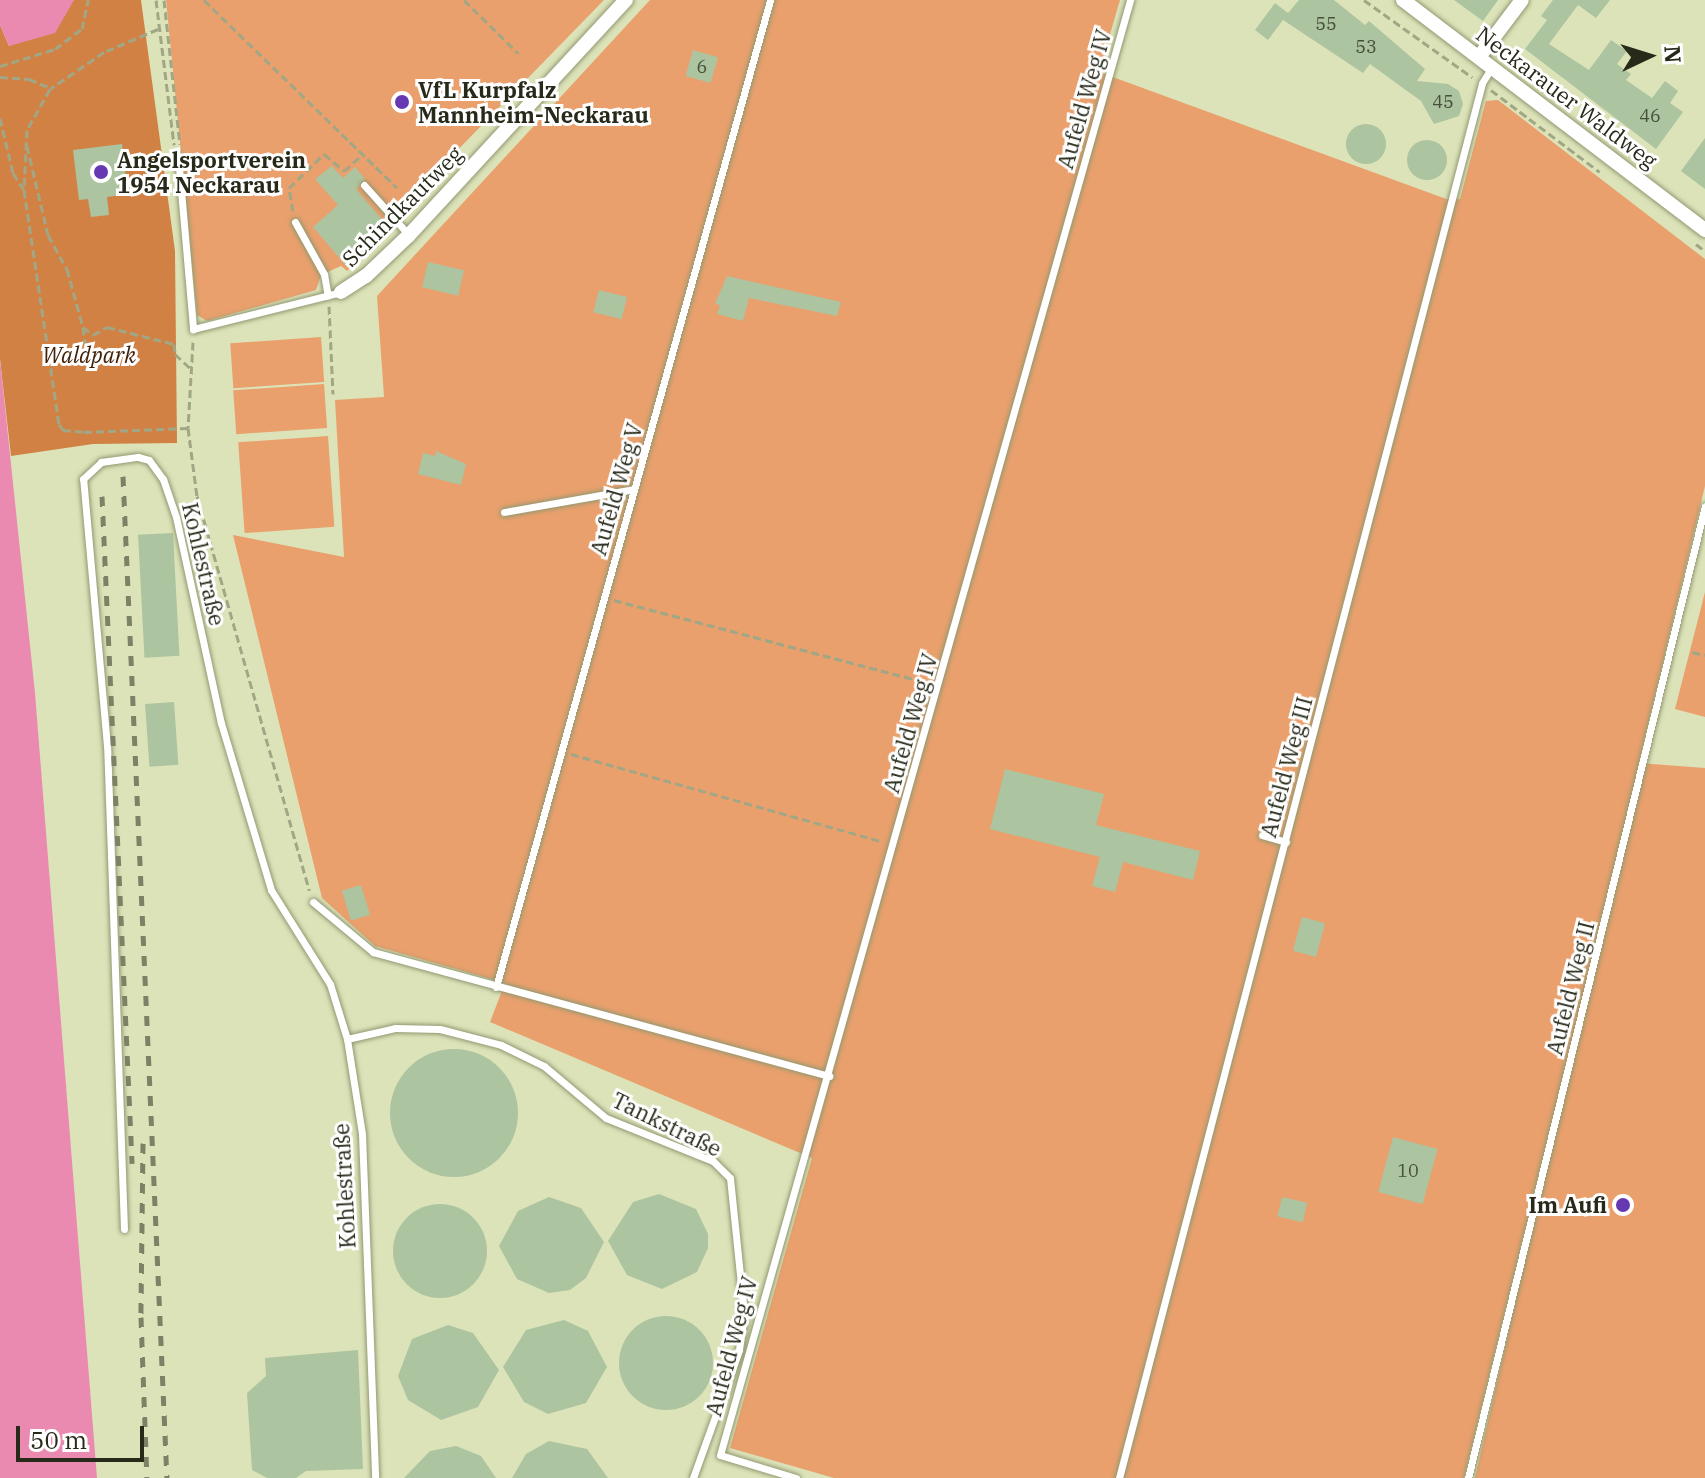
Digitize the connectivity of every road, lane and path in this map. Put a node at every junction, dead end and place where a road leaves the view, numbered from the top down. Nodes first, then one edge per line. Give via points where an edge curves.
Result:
1 (88, 0) edge
2 (154, 0) edge
3 (164, 0) edge
4 (204, 0) edge
5 (464, 0) edge
6 (626, 0) edge
7 (770, 0) edge
8 (1130, 0) edge
9 (1364, 0) edge
10 (1403, 0) edge
11 (1522, 0) edge
12 (158, 29) junction
13 (518, 53) dead end
14 (1479, 57) junction
15 (0, 66) edge
16 (1492, 67) junction
17 (0, 77) edge
18 (1482, 83) junction
19 (50, 89) junction
20 (0, 118) edge
21 (26, 142) junction
22 (363, 154) junction
23 (178, 156) junction
24 (1606, 176) dead end
25 (364, 185) dead end
26 (397, 188) dead end
27 (24, 190) junction
28 (295, 222) joint
29 (1705, 230) edge
30 (409, 235) junction
31 (1693, 241) dead end
32 (1705, 251) edge
33 (334, 294) junction
34 (83, 327) junction
35 (193, 329) junction
36 (88, 362) dead end
37 (191, 369) junction
38 (333, 394) dead end
39 (188, 428) junction
40 (634, 489) junction
41 (1705, 506) edge
42 (504, 512) dead end
43 (604, 597) junction
44 (1692, 652) dead end
45 (1705, 655) edge
46 (939, 686) junction
47 (561, 751) junction
48 (1262, 835) dead end
49 (1286, 842) junction
50 (895, 845) junction
51 (313, 902) joint
52 (496, 987) junction
53 (347, 1039) junction
54 (829, 1076) junction
55 (124, 1229) dead end
56 (375, 1478) edge
57 (693, 1478) edge
58 (796, 1478) edge
59 (1119, 1478) edge
60 (1468, 1478) edge

1 - 15 path via 82,29 55,49
2 - 12 path
3 - 23 path
4 - 22 path
5 - 13 path
6 - 30 street, Schindkautweg
7 - 40 lane, Aufeld Weg V
8 - 46 lane, Aufeld Weg IV
9 - 18 path
10 - 14 street, Neckarauer Waldweg
11 - 14 street
12 - 19 path via 104,52
12 - 23 path
14 - 16 street, Neckarauer Waldweg
16 - 18 lane, Aufeld Weg III
16 - 29 street, Neckarauer Waldweg
17 - 19 path via 29,79
18 - 24 path
18 - 49 lane, Aufeld Weg III
19 - 21 path via 27,130
20 - 27 path via 13,173
21 - 27 path
21 - 34 path via 48,235 67,269
22 - 26 path
22 - 28 path via 344,171 324,154 289,188
23 - 35 lane
25 - 30 lane
27 - 39 path via 63,430
28 - 33 lane
30 - 33 street, Schindkautweg via 366,276
31 - 32 path
33 - 35 lane, Schindkautweg
33 - 38 path
34 - 36 path
34 - 37 path via 93,335 107,327 174,344 175,354
35 - 37 path
37 - 39 path
39 - 51 path via 201,511
40 - 42 lane
40 - 43 lane, Aufeld Weg V
41 - 60 lane, Aufeld Weg II
43 - 46 path
43 - 47 lane, Aufeld Weg V
44 - 45 path
46 - 50 lane, Aufeld Weg IV
47 - 50 path
47 - 52 lane, Aufeld Weg V
48 - 49 lane
49 - 59 lane, Aufeld Weg III
50 - 54 lane, Aufeld Weg IV
51 - 52 lane via 373,952
52 - 54 lane
53 - 55 lane, Kohlestraße via 330,984 271,890 221,723 163,479 149,460 101,462 83,479 107,746
53 - 56 lane, Kohlestraße via 362,1134
53 - 57 lane, Tankstraße via 395,1028 440,1029 501,1045 544,1066 606,1118 713,1161 730,1178 744,1314 739,1350
54 - 58 lane, Aufeld Weg IV via 720,1455

